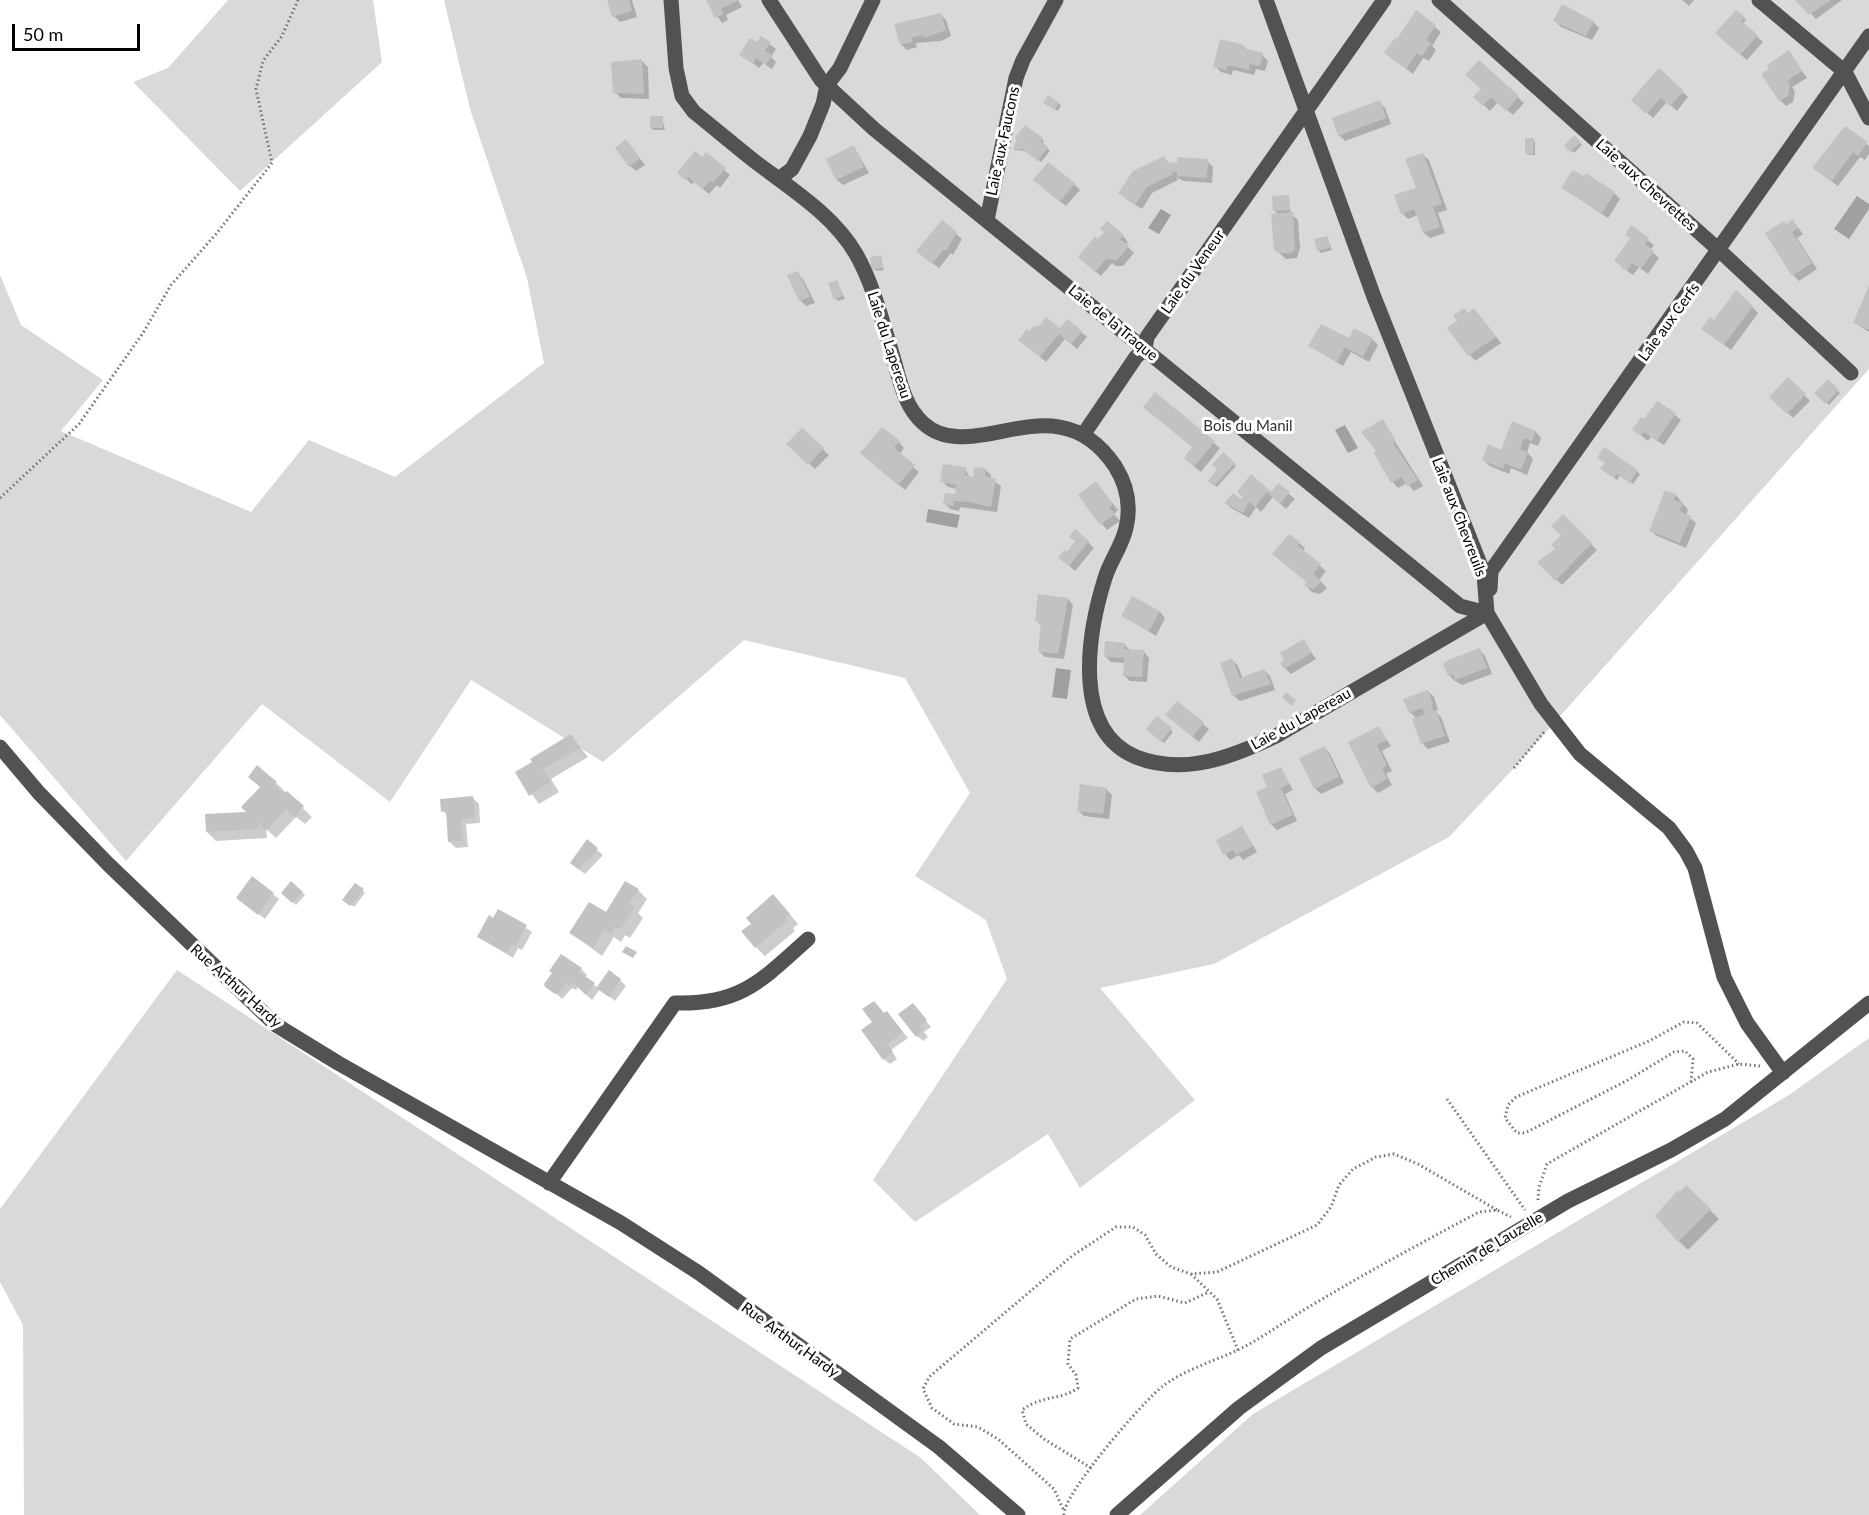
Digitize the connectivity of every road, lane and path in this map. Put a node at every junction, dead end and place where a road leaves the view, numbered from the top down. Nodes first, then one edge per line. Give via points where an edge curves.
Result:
1 (298, 0) edge
2 (671, 0) edge
3 (769, 0) edge
4 (873, 0) edge
5 (1056, 0) edge
6 (1266, 0) edge
7 (1384, 0) edge
8 (1439, 0) edge
9 (1760, 0) edge
10 (1869, 36) edge
11 (1845, 72) junction
12 (827, 85) junction
13 (1308, 112) junction
14 (1869, 118) edge
15 (780, 178) junction
16 (987, 220) junction
17 (1720, 251) junction
18 (1145, 349) junction
19 (1851, 373) dead end
20 (1083, 435) junction
21 (0, 498) edge
22 (1487, 613) junction
23 (1551, 723) dead end
24 (0, 747) edge
25 (1514, 768) dead end
26 (808, 939) dead end
27 (1869, 1003) edge
28 (1739, 1064) junction
29 (1781, 1071) junction
30 (1691, 1082) junction
31 (1447, 1099) dead end
32 (549, 1183) junction
33 (1497, 1210) junction
34 (1532, 1222) junction
35 (1191, 1274) junction
36 (1209, 1292) junction
37 (1238, 1350) junction
38 (1091, 1468) junction
39 (1063, 1509) junction
40 (1018, 1515) edge
41 (1064, 1515) edge
42 (1117, 1515) edge

1 - 21 path via 282,36 263,61 256,89 272,163 171,285 137,343 79,424
2 - 15 street, Laie du Lapereau via 682,96 703,119
3 - 12 street, Laie de la Traque
4 - 12 street via 840,68
5 - 16 street, Laie aux Faucons via 1016,78
6 - 13 street, Laie aux Chevreuils
7 - 13 street, Laie du Veneur
8 - 17 street, Laie aux Chevrettes
9 - 11 street
10 - 11 street, Laie aux Cerfs
11 - 14 street
11 - 17 street, Laie aux Cerfs
12 - 15 street via 824,105 810,136 792,170
12 - 16 street, Laie de la Traque via 873,129
13 - 18 street, Laie du Veneur via 1147,337
13 - 22 street, Laie aux Chevreuils via 1374,297 1484,574
15 - 20 street, Laie du Lapereau via 855,251 869,282 905,398 923,423 943,434 957,436 1033,425 1058,426
16 - 18 street, Laie de la Traque
17 - 19 street, Laie aux Chevrettes
17 - 22 street, Laie aux Cerfs via 1491,571
18 - 20 street, Laie du Veneur
18 - 22 street, Laie de la Traque via 1460,606
20 - 22 street, Laie du Lapereau via 1114,465 1128,503 1126,531 1098,600 1089,675 1099,723 1124,752 1143,760 1177,765 1199,764 1243,751 1276,736
22 - 29 street, Laie aux Chevreuils via 1561,732 1599,772 1678,838 1695,868 1724,977 1747,1023
23 - 25 path
24 - 32 street, Rue Arthur Hardy via 108,864 276,1025
26 - 32 street via 746,991 723,1000 675,1004
27 - 29 street, Chemin de Lauzelle
28 - 29 path
28 - 30 path via 1707,1072
28 - 30 path via 1697,1023 1684,1022 1649,1041 1516,1097 1508,1105 1505,1118 1517,1133 1524,1133 1674,1052 1685,1051 1693,1059
29 - 34 street, Chemin de Lauzelle via 1754,1099 1699,1136
30 - 34 path via 1547,1164
31 - 34 path
32 - 40 street, Rue Arthur Hardy via 699,1273 939,1447
33 - 34 path via 1516,1220
33 - 35 path via 1418,1164 1394,1154 1376,1157 1353,1169 1339,1185 1331,1207 1317,1225 1217,1272
33 - 37 path via 1479,1212
34 - 42 street, Chemin de Lauzelle via 1293,1368 1222,1423
35 - 36 path
35 - 39 path via 1171,1267 1133,1227 1116,1227 1072,1256 929,1377 923,1389 932,1408 954,1424 978,1426 998,1439 1054,1489
36 - 37 path via 1217,1299
36 - 38 path via 1185,1303 1158,1296 1136,1299 1070,1339 1068,1364 1076,1375 1078,1388 1068,1395 1034,1401 1022,1410 1026,1424
37 - 38 path via 1189,1370 1161,1387
38 - 39 path
39 - 41 path

